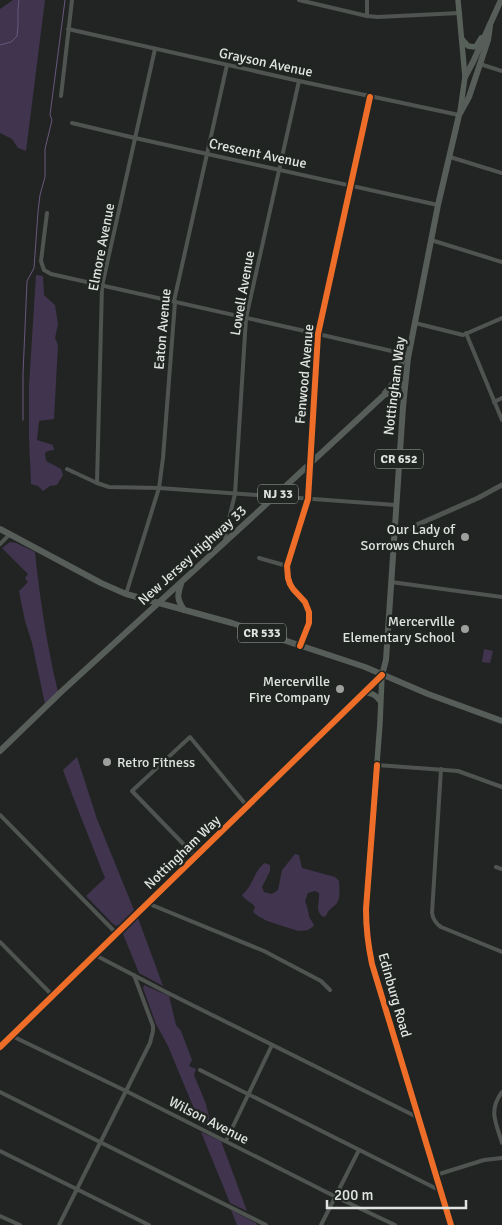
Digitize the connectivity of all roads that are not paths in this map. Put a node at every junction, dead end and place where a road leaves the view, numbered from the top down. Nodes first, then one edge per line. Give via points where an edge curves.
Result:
1 (72, 0) edge
2 (299, 0) edge
3 (367, 0) edge
4 (458, 0) edge
5 (500, 0) edge
6 (459, 13) junction
7 (367, 16) junction
8 (490, 26) junction
9 (68, 29) junction
10 (461, 38) junction
11 (155, 49) junction
12 (463, 60) junction
13 (476, 63) junction
14 (227, 65) junction
15 (502, 71) edge
16 (465, 77) junction
17 (299, 81) junction
18 (61, 96) dead end
19 (370, 97) junction
20 (459, 115) junction
21 (72, 122) dead end
22 (135, 138) junction
23 (207, 154) junction
24 (450, 157) junction
25 (279, 169) junction
26 (502, 173) edge
27 (351, 185) junction
28 (438, 205) junction
29 (47, 214) dead end
30 (431, 240) junction
31 (502, 262) edge
32 (102, 286) junction
33 (174, 302) junction
34 (246, 318) junction
35 (502, 318) edge
36 (415, 323) junction
37 (318, 334) junction
38 (466, 334) junction
39 (408, 357) junction
40 (405, 383) junction
41 (383, 396) junction
42 (502, 398) edge
43 (494, 402) junction
44 (502, 420) edge
45 (310, 464) junction
46 (67, 469) dead end
47 (97, 483) junction
48 (502, 485) edge
49 (159, 488) junction
50 (234, 494) junction
51 (275, 496) junction
52 (308, 499) junction
53 (396, 505) junction
54 (0, 529) edge
55 (10, 534) junction
56 (394, 535) junction
57 (225, 542) junction
58 (0, 544) edge
59 (259, 558) dead end
60 (287, 566) junction
61 (181, 582) junction
62 (391, 582) junction
63 (126, 594) junction
64 (502, 597) edge
65 (158, 603) junction
66 (184, 610) junction
67 (300, 646) junction
68 (382, 675) junction
69 (363, 692) junction
70 (381, 701) junction
71 (502, 721) edge
72 (0, 751) edge
73 (377, 765) junction
74 (441, 769) junction
75 (502, 787) edge
76 (247, 806) junction
77 (0, 815) edge
78 (195, 856) junction
79 (496, 867) dead end
80 (502, 869) edge
81 (148, 903) junction
82 (116, 933) junction
83 (0, 942) edge
84 (502, 952) edge
85 (95, 955) junction
86 (134, 975) junction
87 (330, 990) dead end
88 (53, 996) junction
89 (12, 1036) junction
90 (272, 1045) junction
91 (0, 1048) edge
92 (200, 1070) dead end
93 (126, 1091) junction
94 (0, 1092) edge
95 (502, 1092) edge
96 (248, 1094) junction
97 (419, 1118) junction
98 (226, 1140) junction
99 (101, 1142) junction
100 (502, 1143) edge
101 (359, 1150) junction
102 (0, 1151) edge
103 (502, 1158) edge
104 (436, 1175) junction
105 (77, 1189) junction
106 (440, 1191) junction
107 (336, 1197) junction
108 (2, 1216) edge
109 (0, 1224) edge
110 (20, 1225) edge
111 (59, 1225) edge
112 (150, 1225) edge
113 (266, 1225) edge
114 (321, 1225) edge
115 (395, 1225) edge
116 (451, 1225) edge

1 - 9 street
2 - 7 street
3 - 7 street
4 - 6 main road
5 - 8 main road, Nottingham Way
6 - 7 street
6 - 10 main road
8 - 10 main road via 474,47 468,46
8 - 13 main road, Nottingham Way via 488,40
9 - 11 street, Grayson Avenue
9 - 18 street
10 - 12 main road
11 - 14 street, Grayson Avenue
11 - 22 street, Elmore Avenue
12 - 13 street
12 - 16 main road
13 - 15 street
13 - 16 main road, Nottingham Way
13 - 20 main road, Nottingham Way via 469,97
14 - 17 street, Grayson Avenue
14 - 23 street, Eaton Avenue
16 - 20 main road
17 - 19 street, Grayson Avenue
17 - 25 street, Lowell Avenue
19 - 20 street, Grayson Avenue
19 - 27 street, Fenwood Avenue
20 - 24 main road, Nottingham Way
21 - 22 street, Crescent Avenue
22 - 23 street, Crescent Avenue
22 - 32 street, Elmore Avenue
23 - 25 street, Crescent Avenue
23 - 33 street, Eaton Avenue
24 - 26 street
24 - 28 main road, Nottingham Way
25 - 27 street, Crescent Avenue
25 - 34 street, Lowell Avenue
27 - 28 street, Crescent Avenue
27 - 37 street, Fenwood Avenue
28 - 30 main road, Nottingham Way
29 - 32 street via 41,261 44,270
30 - 31 street
30 - 36 main road, Nottingham Way
32 - 33 street
32 - 47 street, Elmore Avenue
33 - 34 street
33 - 49 street, Eaton Avenue
34 - 37 street
34 - 50 street, Lowell Avenue
35 - 38 street
36 - 38 street
36 - 39 main road, Nottingham Way
37 - 39 street
37 - 45 street, Fenwood Avenue
38 - 43 street
39 - 40 main road, Nottingham Way
39 - 41 main road via 402,360 397,379
40 - 41 main road, New Jersey Highway 33 / NJ 33
40 - 53 main road, Nottingham Way / CR 652
41 - 45 main road, New Jersey Highway 33 / NJ 33
42 - 43 street
43 - 44 street
45 - 51 main road, New Jersey Highway 33 / NJ 33
45 - 52 street, Fenwood Avenue
46 - 47 street
47 - 49 street via 109,487
48 - 56 street
49 - 50 street
49 - 63 street, Eaton Avenue
50 - 51 street
50 - 57 street, Lowell Avenue
51 - 52 street
51 - 57 main road, New Jersey Highway 33 / NJ 33
52 - 53 street
52 - 60 street, Fenwood Avenue
53 - 56 main road, Nottingham Way / CR 652
54 - 55 main road, CR 533
55 - 58 street
55 - 63 main road, CR 533
56 - 62 main road, Nottingham Way
57 - 61 main road, New Jersey Highway 33 / NJ 33
59 - 60 street
60 - 67 street via 292,589 305,602 309,612 309,623
61 - 65 main road, New Jersey Highway 33 / NJ 33
61 - 66 main road via 178,595
62 - 64 street
62 - 68 main road, Nottingham Way via 386,660
63 - 65 main road, CR 533
65 - 66 main road, CR 533
65 - 72 main road, New Jersey Highway 33 / NJ 33
66 - 67 main road, CR 533
67 - 68 main road, CR 533
68 - 69 street, Nottingham Way
68 - 70 main road, Edinburg Road
68 - 71 main road, CR 533
69 - 70 main road via 372,693
69 - 76 street, Nottingham Way
70 - 73 main road, Edinburg Road
73 - 74 street
73 - 97 main road, Edinburg Road via 366,909 367,936 372,964
74 - 75 street via 458,771
74 - 84 street via 433,919 441,927
76 - 78 street, Nottingham Way
76 - 78 street via 190,737 132,791
77 - 82 street
78 - 81 street, Nottingham Way
79 - 80 street
81 - 82 street, Nottingham Way
81 - 87 street via 264,951 321,981
82 - 85 street, Nottingham Way
83 - 88 street
85 - 86 street
85 - 88 street, Nottingham Way
86 - 90 street
86 - 93 street via 153,1030 150,1043
88 - 89 street, Nottingham Way
89 - 91 street, Nottingham Way
89 - 93 street, Wilson Avenue
90 - 96 street
90 - 97 street
92 - 96 street
93 - 98 street, Wilson Avenue
93 - 99 street
94 - 99 street
95 - 100 street via 494,1110
96 - 98 street
96 - 101 street
97 - 104 main road, Edinburg Road
98 - 107 street, Wilson Avenue
99 - 105 street
99 - 113 street
101 - 106 street
101 - 107 street
102 - 105 street
103 - 104 street via 484,1160
104 - 106 main road, Edinburg Road
105 - 111 street
105 - 112 street
106 - 116 main road, Edinburg Road
107 - 114 street
107 - 115 street, Wilson Avenue
108 - 109 street
108 - 110 street

